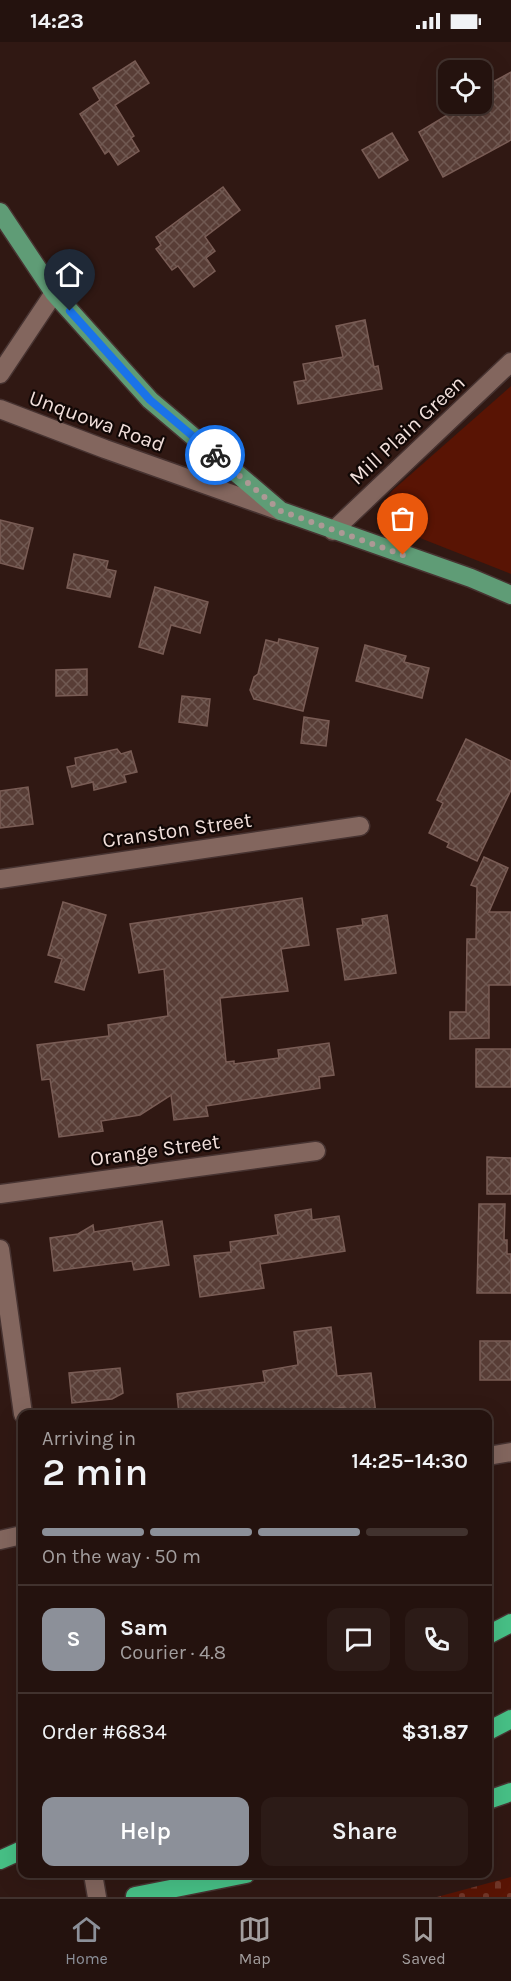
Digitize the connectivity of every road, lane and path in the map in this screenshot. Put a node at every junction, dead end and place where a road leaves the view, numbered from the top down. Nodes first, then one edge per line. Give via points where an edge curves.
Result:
1 (0, 212) edge
2 (54, 293) junction
3 (511, 362) edge
4 (0, 374) edge
5 (0, 409) edge
6 (281, 511) junction
7 (333, 531) junction
8 (511, 595) edge
9 (360, 826) dead end
10 (0, 879) edge
11 (316, 1151) dead end
12 (0, 1194) edge
13 (0, 1249) edge
14 (22, 1410) edge
15 (511, 1452) edge
16 (492, 1455) edge
17 (18, 1536) edge
18 (0, 1540) edge
19 (511, 1623) edge
20 (492, 1633) edge
21 (511, 1719) edge
22 (492, 1729) edge
23 (511, 1792) edge
24 (492, 1799) edge
25 (18, 1852) edge
26 (0, 1860) edge
27 (94, 1878) edge
28 (177, 1878) edge
29 (227, 1878) edge
30 (97, 1897) edge
31 (134, 1897) edge

1 - 2 main road
2 - 4 street
2 - 6 main road via 150,400
3 - 7 street, Mill Plain Green
5 - 6 street, Unquowa Road
6 - 7 main road
7 - 8 main road
9 - 10 street, Cranston Street
11 - 12 street, Orange Street
13 - 14 street
15 - 16 street
17 - 18 street
19 - 20 highway
21 - 22 highway
23 - 24 highway
25 - 26 highway
27 - 30 street
28 - 31 highway
29 - 31 highway

